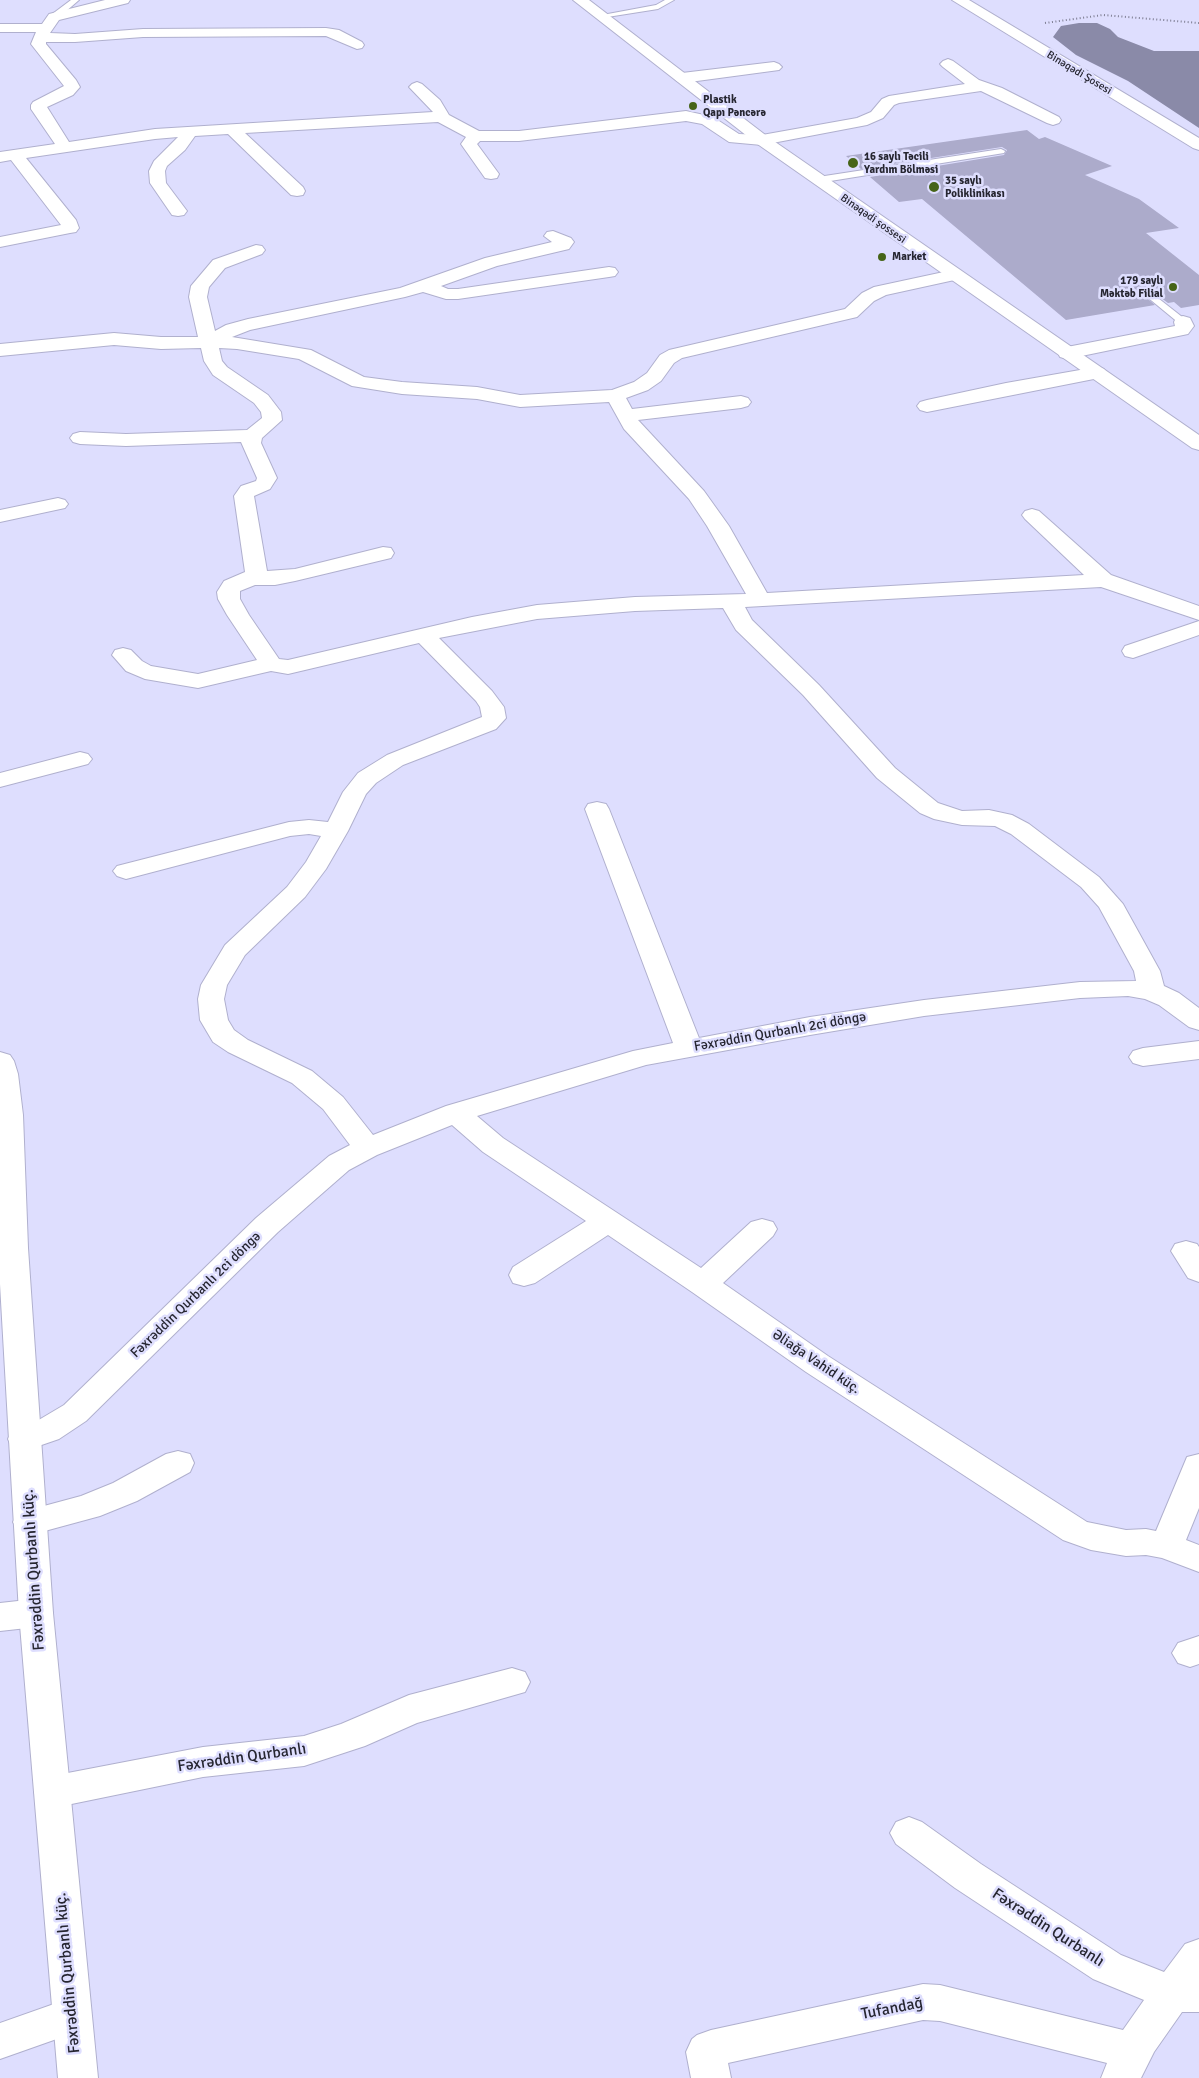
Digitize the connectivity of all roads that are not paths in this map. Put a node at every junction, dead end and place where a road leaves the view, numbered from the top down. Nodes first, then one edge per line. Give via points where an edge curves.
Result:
1 (75, 0) edge
2 (123, 0) edge
3 (580, 0) edge
4 (670, 0) edge
5 (959, 0) edge
6 (601, 16) junction
7 (47, 27) junction
8 (0, 28) edge
9 (357, 45) dead end
10 (948, 64) dead end
11 (774, 66) dead end
12 (682, 78) junction
13 (984, 86) junction
14 (417, 87) dead end
15 (320, 104) dead end
16 (902, 114) dead end
17 (877, 115) junction
18 (442, 116) junction
19 (1053, 120) dead end
20 (319, 123) junction
21 (233, 130) junction
22 (189, 133) junction
23 (476, 136) junction
24 (762, 140) junction
25 (1199, 145) edge
26 (64, 146) junction
27 (1001, 151) dead end
28 (7, 156) edge
29 (491, 174) dead end
30 (818, 180) junction
31 (297, 191) dead end
32 (178, 211) dead end
33 (553, 236) dead end
34 (0, 242) edge
35 (256, 250) dead end
36 (609, 272) dead end
37 (953, 275) junction
38 (426, 286) junction
39 (1149, 294) dead end
40 (284, 317) junction
41 (1183, 322) joint
42 (208, 342) junction
43 (0, 350) edge
44 (1067, 353) junction
45 (304, 354) junction
46 (1097, 373) junction
47 (615, 396) junction
48 (741, 402) dead end
49 (927, 406) dead end
50 (626, 416) junction
51 (252, 436) junction
52 (80, 438) dead end
53 (1199, 444) edge
54 (58, 504) dead end
55 (1032, 515) dead end
56 (0, 516) edge
57 (383, 554) dead end
58 (252, 578) junction
59 (1104, 580) junction
60 (760, 600) junction
61 (732, 601) junction
62 (1199, 613) edge
63 (1199, 628) edge
64 (424, 636) junction
65 (1133, 651) dead end
66 (123, 655) dead end
67 (271, 664) junction
68 (80, 759) dead end
69 (0, 780) edge
70 (597, 809) dead end
71 (336, 831) junction
72 (126, 871) dead end
73 (1151, 991) junction
74 (1199, 1021) edge
75 (689, 1048) junction
76 (1199, 1050) edge
77 (1143, 1057) dead end
78 (0, 1061) edge
79 (456, 1113) junction
80 (367, 1148) junction
81 (608, 1222) junction
82 (762, 1229) dead end
83 (7, 1249) edge
84 (524, 1275) dead end
85 (703, 1284) junction
86 (24, 1439) junction
87 (178, 1463) dead end
88 (1199, 1466) edge
89 (30, 1522) junction
90 (1168, 1546) junction
91 (1199, 1559) edge
92 (36, 1612) junction
93 (0, 1617) edge
94 (512, 1682) dead end
95 (52, 1792) junction
96 (909, 1833) dead end
97 (1199, 1956) edge
98 (1186, 1994) edge
99 (71, 2016) junction
100 (0, 2041) edge
101 (1128, 2064) edge
102 (78, 2078) edge
103 (711, 2078) edge

1 - 7 lane
2 - 7 street
3 - 6 street, Binəqədi şossesi
4 - 6 lane via 658,7
5 - 25 street, Binəqədi Şosesi
6 - 12 street, Binəqədi şossesi
7 - 8 street
7 - 9 street via 75,38 143,33 326,32
7 - 26 street via 38,44 72,87 39,104 39,109
10 - 13 street
11 - 12 street
12 - 24 street, Binəqədi şossesi
13 - 17 street via 895,99
13 - 19 street
14 - 18 street
15 - 20 street
16 - 17 street
17 - 24 street via 847,125
18 - 20 street
18 - 23 street
20 - 21 street
21 - 22 street
21 - 31 street
22 - 26 street via 155,134
22 - 32 street via 157,171 158,183
23 - 24 street via 519,136 686,116 707,120 735,139
23 - 29 street via 469,144
24 - 30 street, Binəqədi şossesi
26 - 28 street
27 - 30 lane
28 - 34 street via 70,224 70,228
30 - 37 street, Binəqədi şossesi
33 - 38 street via 565,242 563,245 491,262
35 - 42 street via 219,264 200,286 198,296
36 - 38 street via 458,294 446,294
37 - 44 street, Binəqədi şossesi
37 - 47 street via 880,291 851,313 841,316 676,354 666,359 654,377 641,386
38 - 40 street
39 - 41 lane
40 - 42 street via 233,329
40 - 45 street via 299,334
41 - 44 street via 1185,326 1181,330
42 - 43 street via 114,340
42 - 45 street
42 - 51 street via 210,355 220,371 261,399 271,412 272,420
44 - 46 street, Binəqədi şossesi
45 - 47 street via 359,382 402,388 456,390 520,401
46 - 49 street
46 - 53 street, Binəqədi şossesi
47 - 50 street
48 - 50 street
50 - 60 street via 697,496
51 - 52 street via 126,440
51 - 58 street via 251,443 267,478 262,485 245,493 256,564
54 - 56 street
55 - 59 street
57 - 58 street via 295,575
58 - 67 street via 232,586 228,592 229,599
59 - 60 street
59 - 62 street
60 - 61 street
61 - 64 street via 569,608 472,624
61 - 73 street via 744,625 810,690 886,773 928,808 962,818 1003,820 1020,829 1090,882 1110,904 1147,971
63 - 65 street
64 - 67 street via 288,667
64 - 71 street via 484,696 492,707 494,718 488,724 382,767 355,792
66 - 67 street via 145,672 198,681
68 - 69 street
70 - 75 street
71 - 72 street via 309,827 289,829
71 - 80 street via 296,892 234,951 214,984 211,999 214,1020 223,1036 302,1077 333,1104
73 - 74 street, Fəxrəddin Qurbanlı 2ci döngə via 1169,999
73 - 75 street, Fəxrəddin Qurbanlı 2ci döngə via 1128,988 1080,990 924,1008
75 - 79 street, Fəxrəddin Qurbanlı 2ci döngə via 643,1057
76 - 77 street
78 - 83 street, Fəxrəddin Qurbanlı küç. via 9,1115
79 - 80 street, Fəxrəddin Qurbanlı 2ci döngə
79 - 81 street, Əliağa Vahid küç. via 493,1145
80 - 86 street, Fəxrəddin Qurbanlı 2ci döngə via 339,1163 267,1225 75,1413 48,1430
81 - 84 street
81 - 85 street, Əliağa Vahid küç.
82 - 85 street
83 - 86 street, Fəxrəddin Qurbanlı küç.
85 - 90 street, Əliağa Vahid küç. via 817,1364 1075,1531 1126,1543
86 - 89 street, Fəxrəddin Qurbanlı küç.
87 - 89 street via 125,1492 88,1507
88 - 90 street
89 - 92 street, Fəxrəddin Qurbanlı küç.
90 - 91 street, Əliağa Vahid küç.
92 - 93 street
92 - 95 street, Fəxrəddin Qurbanlı küç.
94 - 95 street, Fəxrəddin Qurbanlı via 409,1710 352,1735 304,1751 202,1762
95 - 99 street, Fəxrəddin Qurbanlı küç.
96 - 98 street, Fəxrəddin Qurbanlı via 968,1876 1107,1967
97 - 98 street, Tufandağ
98 - 101 street, Tufandağ via 1138,2041
99 - 100 street
99 - 102 street, Fəxrəddin Qurbanlı küç.
101 - 103 street, Tufandağ via 940,2003 923,2002 711,2048 706,2052

